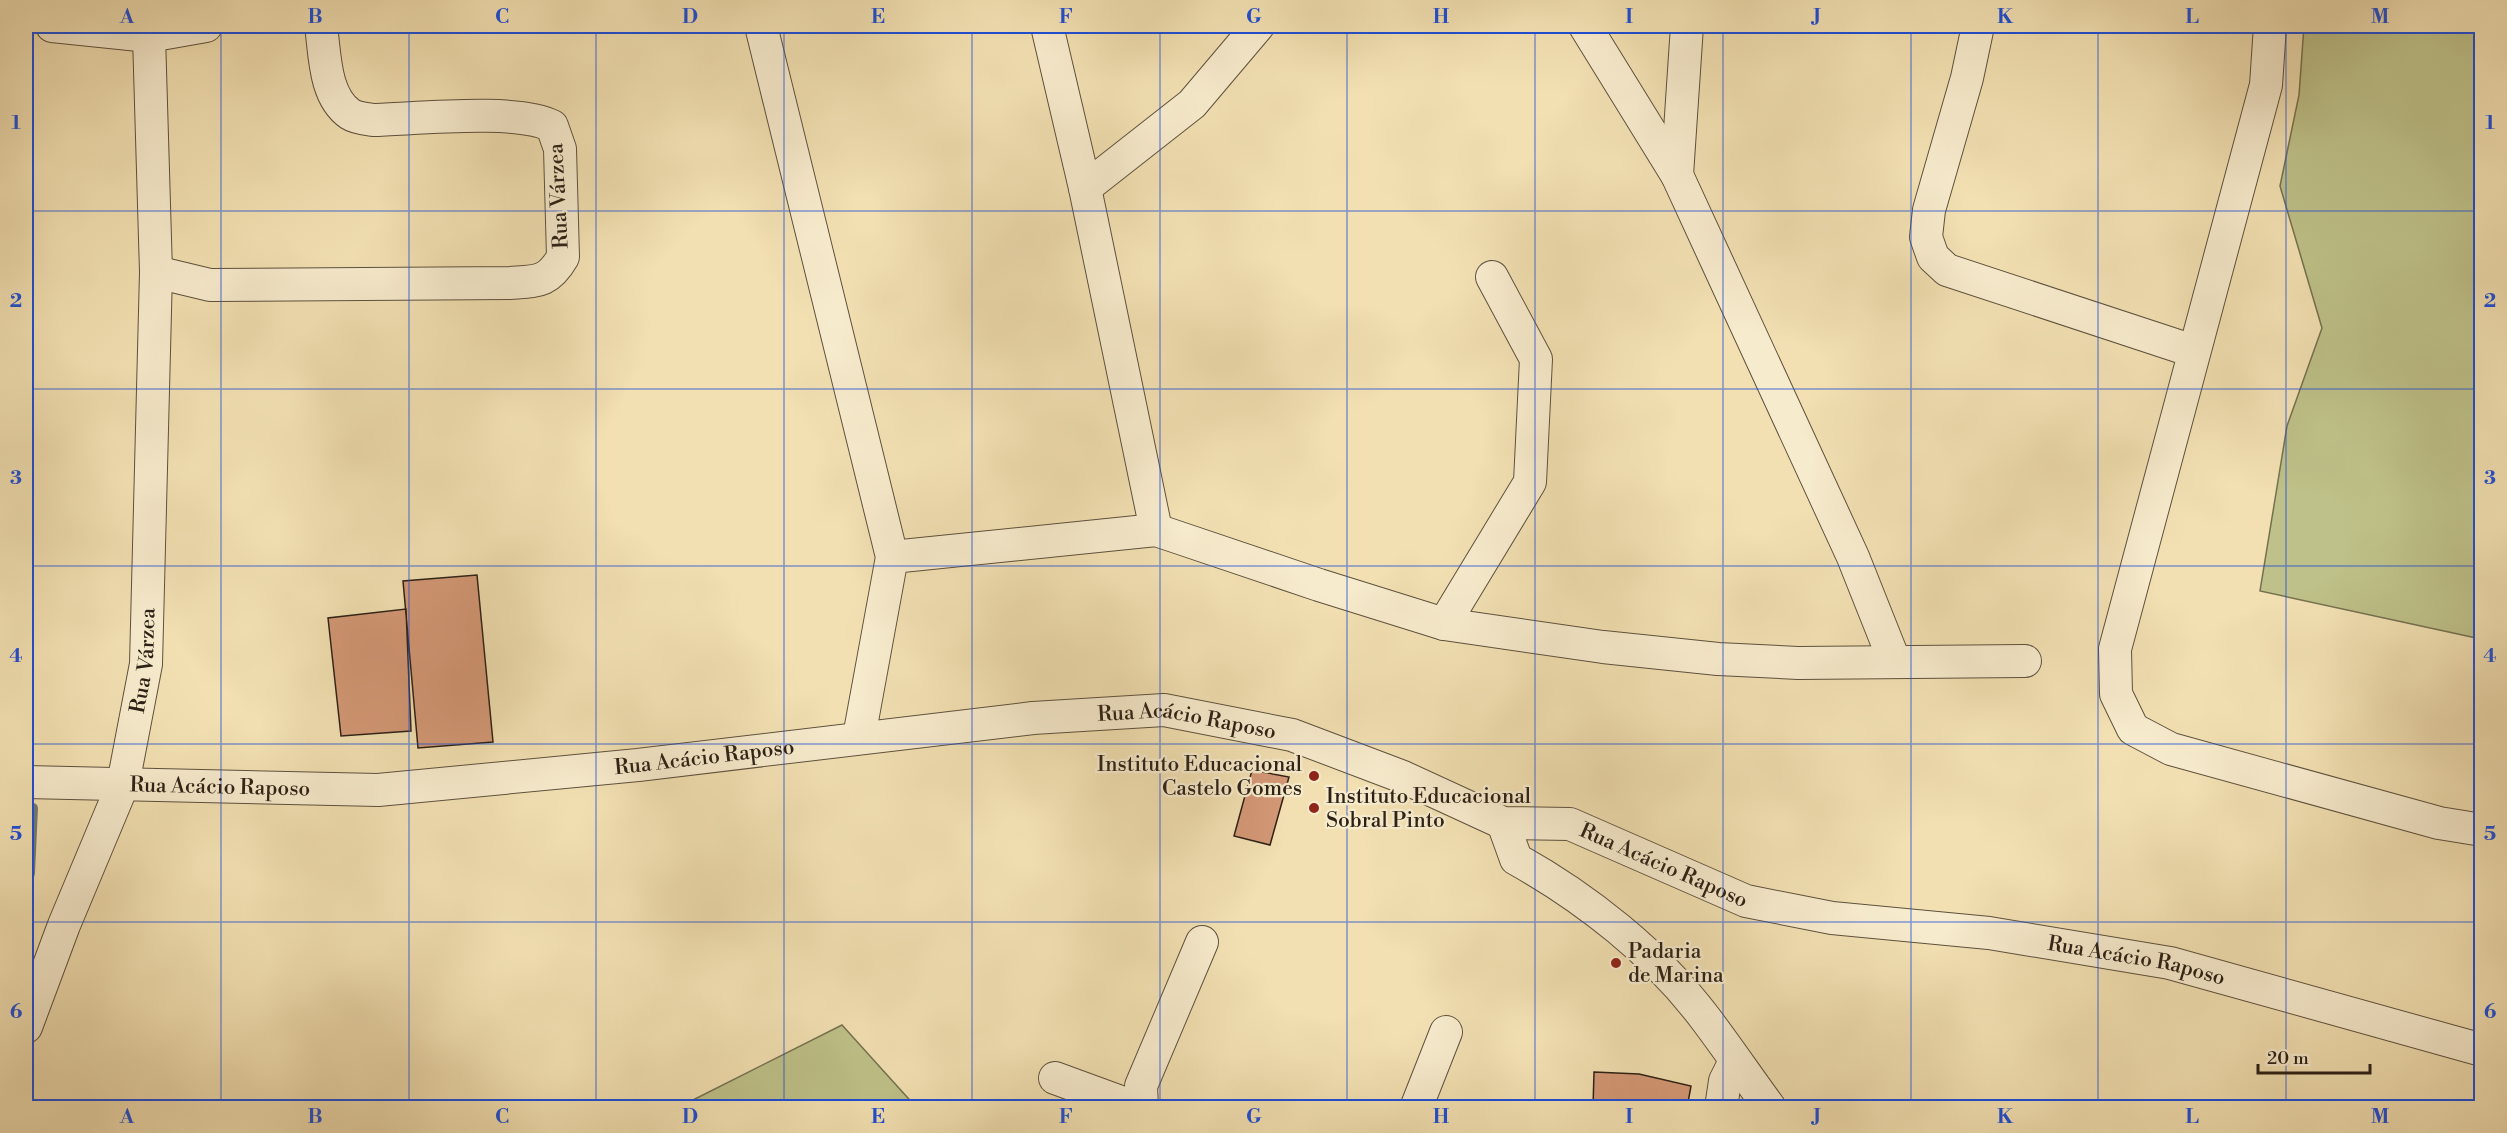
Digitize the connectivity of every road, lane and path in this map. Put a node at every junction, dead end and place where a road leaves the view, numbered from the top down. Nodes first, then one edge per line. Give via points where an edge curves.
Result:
1 (52, 26) edge
2 (206, 26) edge
3 (321, 26) edge
4 (761, 26) edge
5 (1047, 26) edge
6 (1258, 26) edge
7 (1585, 26) edge
8 (1687, 26) edge
9 (1978, 26) edge
10 (2270, 26) edge
11 (149, 36) junction
12 (1677, 175) junction
13 (1085, 188) junction
14 (156, 272) junction
15 (1492, 277) dead end
16 (2193, 351) junction
17 (1156, 530) junction
18 (892, 557) junction
19 (1444, 624) junction
20 (1894, 660) junction
21 (2025, 661) dead end
22 (859, 737) junction
23 (26, 782) edge
24 (123, 784) junction
25 (1503, 823) junction
26 (2481, 830) edge
27 (1202, 942) dead end
28 (26, 1027) edge
29 (1446, 1032) dead end
30 (2481, 1050) edge
31 (1735, 1061) junction
32 (1055, 1078) dead end
33 (1137, 1107) edge
34 (1142, 1107) edge
35 (1416, 1107) edge
36 (1721, 1107) edge
37 (1770, 1107) edge

1 - 11 street
2 - 11 street
3 - 14 street, Rua Várzea via 328,76 338,104 351,116 373,120 514,116 538,119 552,126 560,149 563,257 555,271 541,280 510,283 210,285
4 - 18 street
5 - 13 street
6 - 13 street via 1192,104
7 - 12 street
8 - 12 street
9 - 16 street via 1929,210 1926,237 1933,257 1947,270
10 - 16 street via 2266,85
11 - 14 street, Rua Várzea
12 - 20 street via 1853,557
13 - 17 street
14 - 24 street, Rua Várzea via 146,664
15 - 19 street via 1536,359 1530,482
16 - 26 street via 2115,649 2116,694 2133,729 2171,749 2439,823
17 - 18 street
17 - 19 street
18 - 22 street
19 - 20 street via 1718,659 1798,663
20 - 21 street
22 - 24 street, Rua Acácio Raposo via 638,765 378,790
22 - 25 street, Rua Acácio Raposo via 1033,718 1164,710 1292,735 1403,777
23 - 24 street, Rua Acácio Raposo
24 - 28 street, Rua Várzea
25 - 30 street, Rua Acácio Raposo via 1570,824 1746,901 1832,918 1989,933 2170,963
25 - 31 street via 1516,859 1551,879 1643,950 1704,1017
27 - 34 street via 1142,1086
29 - 35 street
31 - 36 street via 1725,1081
31 - 37 street
32 - 33 street

